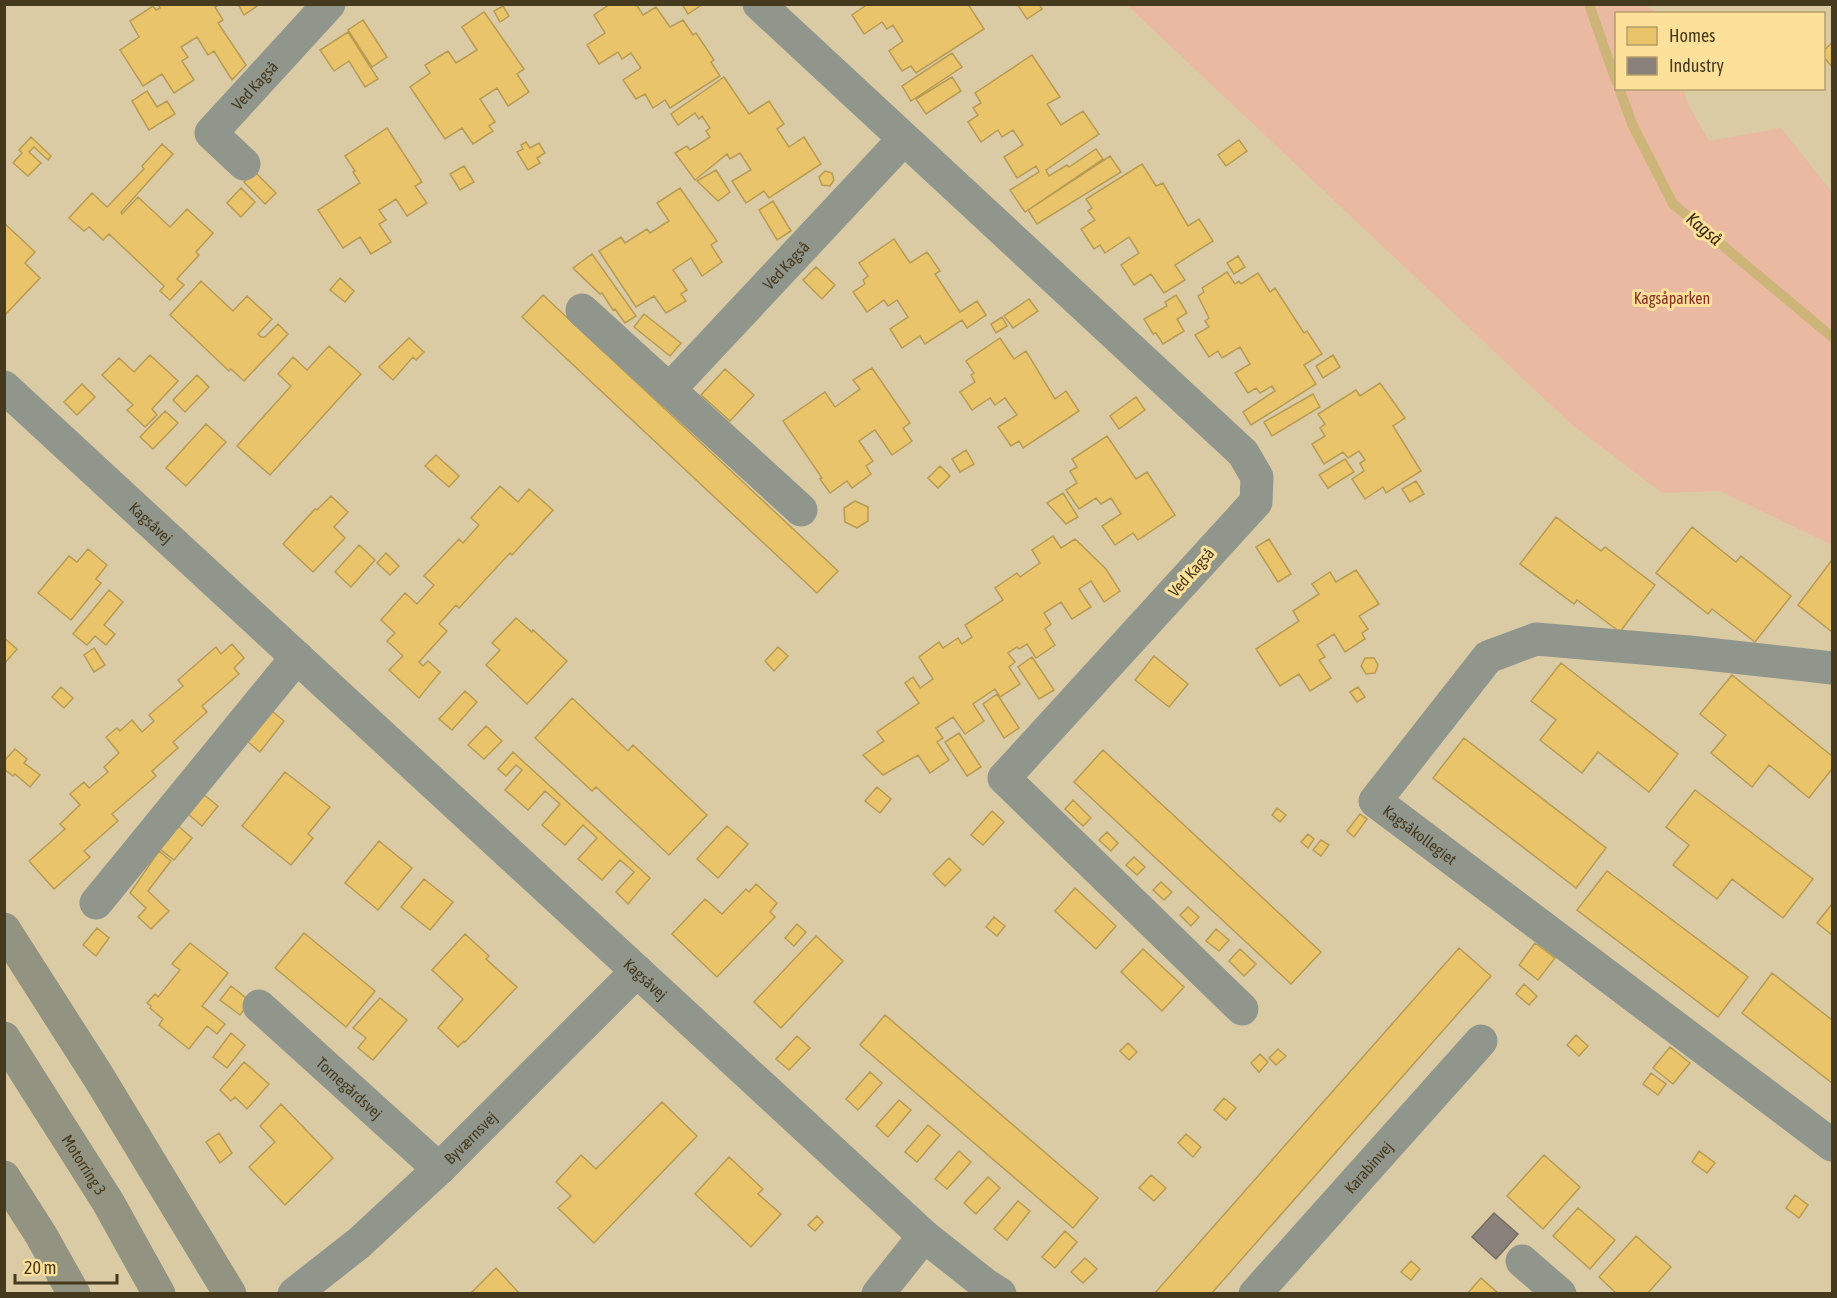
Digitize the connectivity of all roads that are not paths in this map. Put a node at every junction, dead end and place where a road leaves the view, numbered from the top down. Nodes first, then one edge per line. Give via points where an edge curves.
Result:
1 (329, 4) edge
2 (759, 4) edge
3 (903, 140) junction
4 (244, 164) dead end
5 (582, 310) dead end
6 (4, 387) edge
7 (669, 390) junction
8 (801, 510) dead end
9 (297, 657) junction
10 (1833, 668) edge
11 (96, 903) dead end
12 (4, 929) edge
13 (637, 971) junction
14 (259, 1006) dead end
15 (1242, 1009) dead end
16 (4, 1038) edge
17 (1481, 1041) dead end
18 (1833, 1145) edge
19 (439, 1169) junction
20 (4, 1177) edge
21 (924, 1236) junction
22 (1522, 1261) dead end
23 (74, 1293) edge
24 (159, 1293) edge
25 (230, 1293) edge
26 (294, 1293) edge
27 (878, 1293) edge
28 (1000, 1293) edge
29 (1255, 1293) edge
30 (1560, 1293) edge

1 - 4 street, Ved Kagså via 211,133
2 - 3 street, Ved Kagså
3 - 7 street, Ved Kagså
3 - 15 street, Ved Kagså via 1243,453 1257,477 1256,502 1004,778
5 - 7 street
6 - 9 street, Kagsåvej
7 - 8 street
9 - 11 street
9 - 13 street, Kagsåvej
10 - 18 street, Kagsåkollegiet via 1536,639 1488,657 1375,801
12 - 25 highway
13 - 19 street, Byværnsvej
13 - 21 street, Kagsåvej
14 - 19 street, Tornegårdsvej
16 - 24 highway, Motorring 3 via 108,1202
17 - 29 street, Karabinvej
19 - 26 street, Byværnsvej via 359,1243
20 - 23 highway
21 - 27 street
21 - 28 street, Kagsåvej
22 - 30 street

